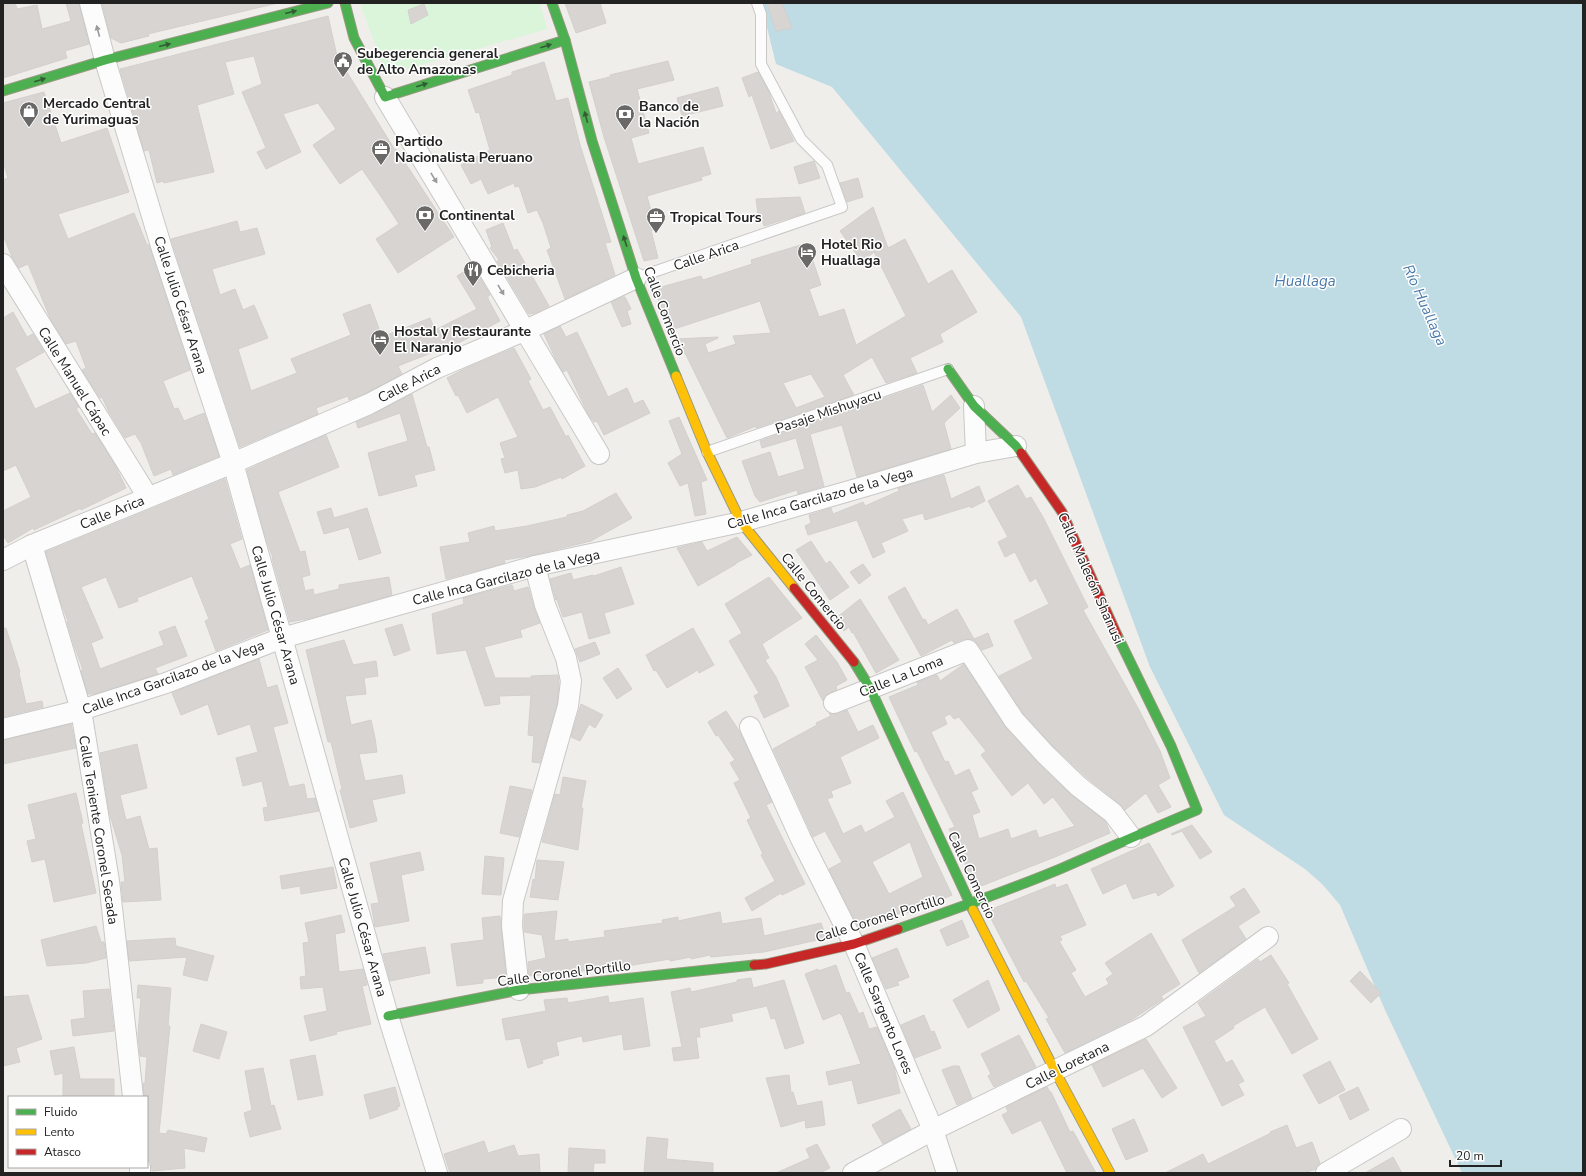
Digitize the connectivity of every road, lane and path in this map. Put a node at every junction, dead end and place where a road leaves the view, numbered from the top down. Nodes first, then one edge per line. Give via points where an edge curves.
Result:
1 (90, 3) edge
2 (328, 3) edge
3 (345, 3) edge
4 (552, 3) edge
5 (757, 3) edge
6 (565, 40) junction
7 (105, 60) junction
8 (3, 91) edge
9 (385, 97) junction
10 (3, 264) edge
11 (636, 278) junction
12 (526, 330) junction
13 (948, 370) joint
14 (974, 406) junction
15 (1016, 446) junction
16 (706, 452) junction
17 (976, 453) junction
18 (599, 454) dead end
19 (233, 463) junction
20 (148, 497) junction
21 (741, 522) junction
22 (32, 545) junction
23 (3, 560) edge
24 (535, 566) junction
25 (282, 638) junction
26 (870, 688) junction
27 (834, 703) dead end
28 (80, 710) junction
29 (750, 727) dead end
30 (3, 728) edge
31 (1197, 810) joint
32 (1131, 837) junction
33 (970, 904) junction
34 (1268, 937) dead end
35 (854, 944) junction
36 (519, 990) junction
37 (388, 1016) junction
38 (1055, 1071) junction
39 (133, 1096) edge
40 (1401, 1129) dead end
41 (933, 1130) junction
42 (437, 1173) edge
43 (853, 1173) edge
44 (947, 1173) edge
45 (1110, 1173) edge
46 (1327, 1173) edge

7 -> 1 street, Calle Julio César Arana
7 -> 2 street
3 - 9 street via 354,38
4 - 6 street, Calle Comercio
5 - 11 lane, Calle Arica via 761,14 760,64 800,139 827,165 842,208
9 -> 6 street
11 -> 6 street, Calle Comercio via 592,141
8 -> 7 street
7 - 19 street, Calle Julio César Arana via 162,249
9 -> 12 street
10 - 20 street, Calle Manuel Cápac
11 - 12 street, Calle Arica
11 - 16 street, Calle Comercio
12 - 18 street
12 - 19 street, Calle Arica via 437,368 369,404
13 - 14 street, Calle Malecón Shanusi
13 - 16 lane, Pasaje Mishuyacu
14 - 15 street, Calle Malecón Shanusi
14 - 17 street
15 - 17 street, Calle Inca Garcilazo de la Vega
15 - 31 street, Calle Malecón Shanusi via 1062,512 1128,660 1171,746
16 - 21 street, Calle Comercio
17 - 21 street, Calle Inca Garcilazo de la Vega
19 - 20 street, Calle Arica
19 - 25 street, Calle Julio César Arana
20 - 22 street, Calle Arica
21 - 24 street, Calle Inca Garcilazo de la Vega
21 - 26 street, Calle Comercio via 855,664
22 - 23 street, Calle Arica
22 - 28 street, Calle Teniente Coronel Secada
24 - 25 street, Calle Inca Garcilazo de la Vega
24 - 36 street via 545,605 566,658 571,681 568,706 513,901 512,926
25 - 28 street, Calle Inca Garcilazo de la Vega via 166,683
25 - 37 street, Calle Julio César Arana
26 - 27 street, Calle La Loma
26 - 32 street, Calle La Loma via 968,650 1014,720 1078,786 1113,813
26 - 33 street, Calle Comercio
28 - 30 street, Calle Inca Garcilazo de la Vega
28 - 39 street, Calle Teniente Coronel Secada via 109,881
29 - 35 street, Calle Sargento Lores via 801,839
31 - 32 street, Calle Coronel Portillo
32 - 33 street, Calle Coronel Portillo via 1060,869
33 - 35 street, Calle Coronel Portillo
33 - 38 street, Calle Comercio
34 - 38 street, Calle Loretana via 1146,1026
35 - 36 street, Calle Coronel Portillo via 766,964
35 - 41 street, Calle Sargento Lores
36 - 37 street, Calle Coronel Portillo
37 - 42 street, Calle Julio César Arana
38 - 41 street, Calle Loretana
38 - 45 street, Calle Comercio
40 - 46 street
41 - 43 street, Calle Loretana
41 - 44 street, Calle Sargento Lores

